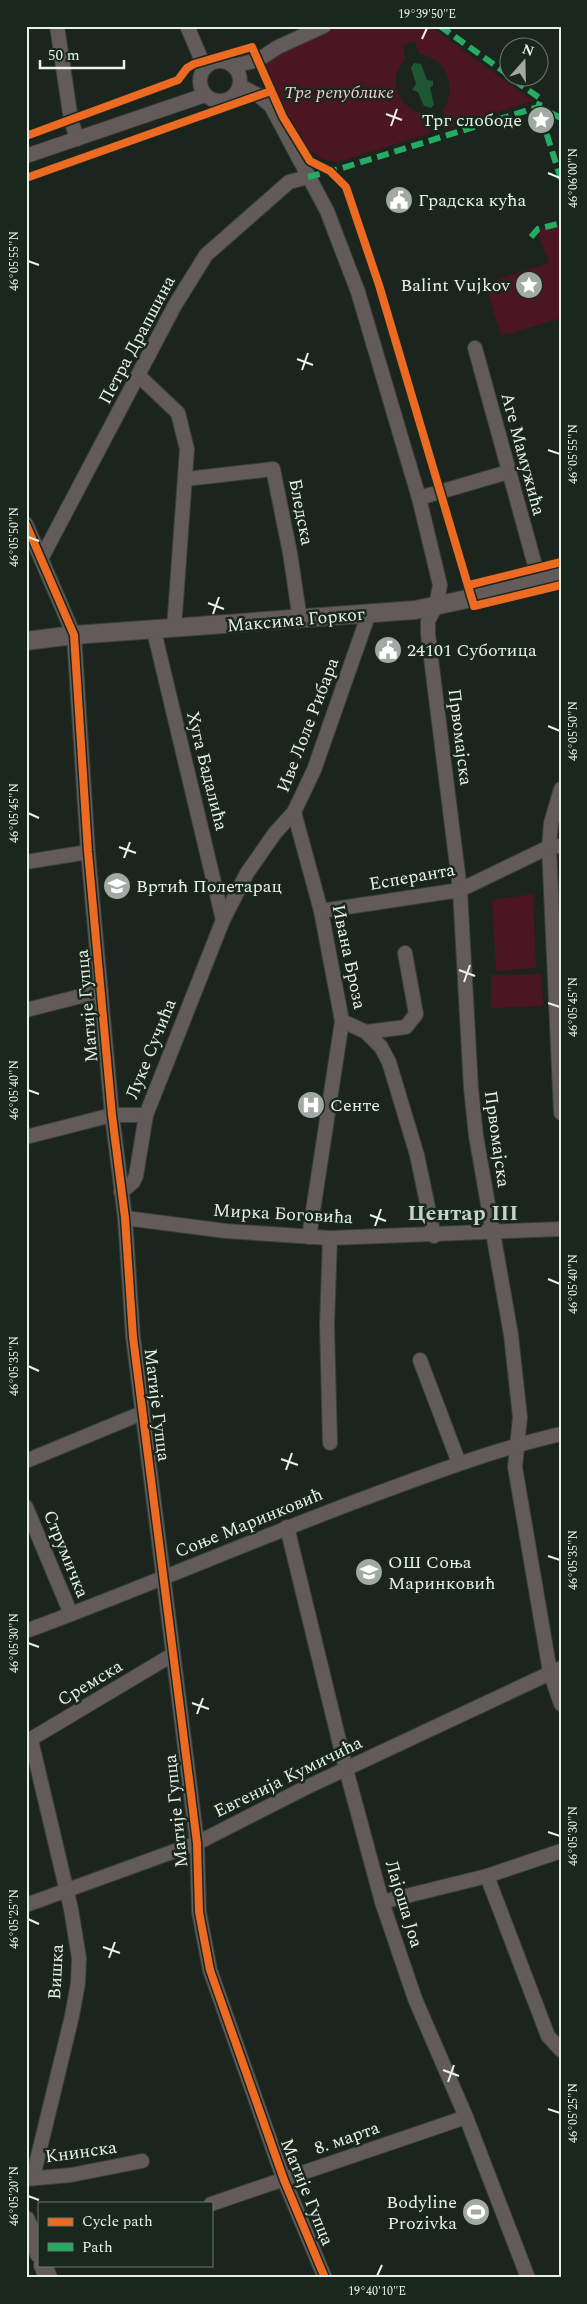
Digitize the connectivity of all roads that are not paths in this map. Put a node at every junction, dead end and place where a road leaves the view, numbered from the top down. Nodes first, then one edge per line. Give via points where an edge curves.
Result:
1 (57, 26) edge
2 (187, 26) edge
3 (324, 26) edge
4 (233, 66) junction
5 (205, 68) junction
6 (240, 86) junction
7 (206, 95) junction
8 (77, 139) junction
9 (26, 156) edge
10 (308, 176) junction
11 (476, 348) dead end
12 (139, 376) junction
13 (508, 472) junction
14 (186, 479) junction
15 (419, 498) junction
16 (26, 524) edge
17 (41, 559) junction
18 (536, 569) dead end
19 (561, 573) edge
20 (436, 606) junction
21 (369, 614) junction
22 (300, 620) junction
23 (154, 630) junction
24 (174, 630) junction
25 (74, 635) junction
26 (26, 641) edge
27 (561, 789) edge
28 (294, 812) junction
29 (555, 847) edge
30 (88, 852) junction
31 (26, 862) edge
32 (460, 890) junction
33 (321, 911) junction
34 (223, 920) junction
35 (405, 953) dead end
36 (100, 991) junction
37 (26, 1010) edge
38 (342, 1021) junction
39 (366, 1032) junction
40 (561, 1113) edge
41 (112, 1115) junction
42 (146, 1115) junction
43 (26, 1137) edge
44 (121, 1192) junction
45 (125, 1218) junction
46 (561, 1229) edge
47 (493, 1233) junction
48 (434, 1236) junction
49 (310, 1237) junction
50 (330, 1238) junction
51 (420, 1360) dead end
52 (142, 1413) junction
53 (561, 1434) edge
54 (330, 1443) dead end
55 (518, 1444) junction
56 (26, 1461) edge
57 (459, 1463) junction
58 (26, 1507) edge
59 (287, 1527) junction
60 (165, 1578) junction
61 (71, 1614) junction
62 (26, 1631) edge
63 (172, 1655) junction
64 (555, 1670) edge
65 (561, 1704) edge
66 (29, 1741) edge
67 (346, 1768) junction
68 (197, 1843) junction
69 (561, 1851) edge
70 (487, 1876) junction
71 (67, 1891) junction
72 (382, 1902) junction
73 (26, 1906) edge
74 (561, 2050) edge
75 (466, 2117) junction
76 (142, 2161) dead end
77 (30, 2178) edge
78 (284, 2180) junction
79 (212, 2204) edge
80 (26, 2220) edge
81 (38, 2251) edge
82 (43, 2266) edge
83 (48, 2278) edge
84 (325, 2278) edge
85 (528, 2278) edge

1 - 8 street
2 - 5 street
3 - 4 street via 250,63
4 - 5 street via 222,61
4 - 6 street via 240,75
5 - 7 street via 200,84
6 - 7 street via 228,100 216,101
6 - 10 street, Првомајска via 258,94 271,106
7 - 8 street
8 - 9 street
10 - 12 street, Петра Драпшина via 289,182 206,255 175,305
10 - 15 street, Првомајска via 327,212 358,292
11 - 13 street, Аге Мамужића
12 - 14 street via 178,413 187,449
12 - 17 street, Петра Драпшина
13 - 15 street
13 - 18 street, Аге Мамужића
14 - 22 street, Бледска via 273,469
14 - 24 street
15 - 20 street, Првомајска via 440,584
16 - 17 street, Матије Гупца
17 - 25 street, Матије Гупца
19 - 20 main road, Максима Горког
20 - 21 main road, Максима Горког
20 - 32 street, Првомајска via 428,621 428,634
21 - 22 main road, Максима Горког
21 - 28 street, Иве Лоле Рибара via 314,770
22 - 24 main road, Максима Горког
23 - 24 main road, Максима Горког
23 - 25 main road, Максима Горког
23 - 34 street, Хуга Бадалића
25 - 26 main road, Максима Горког
25 - 30 street, Матије Гупца
27 - 29 street via 551,823
28 - 33 street, Ивана Броза
28 - 34 street, Иве Лоле Рибара via 247,873
29 - 32 street, Есперанта
29 - 40 street
30 - 31 street
30 - 36 street, Матије Гупца
32 - 33 street, Есперанта
32 - 47 street, Првомајска via 471,1088
33 - 38 street, Ивана Броза
34 - 42 street, Луке Сучића
35 - 39 street via 416,1014 406,1027
36 - 37 street
36 - 41 street, Матије Гупца
38 - 39 street, Ивана Броза
38 - 49 street
39 - 48 street, Ивана Броза via 381,1047 395,1080 418,1155
41 - 42 street
41 - 43 street
41 - 44 street, Матије Гупца
42 - 44 street, Луке Сучића via 136,1176
44 - 45 street, Матије Гупца
45 - 49 street, Мирка Боговића via 226,1231
45 - 52 street, Матије Гупца
46 - 47 street, Мирка Боговића
47 - 48 street, Мирка Боговића
47 - 55 street, Првомајска via 511,1335 520,1417
48 - 50 street, Мирка Боговића
49 - 50 street, Мирка Боговића
50 - 54 street via 327,1325
51 - 57 street
52 - 56 street
52 - 60 street, Матије Гупца
53 - 55 street, Соње Маринковић
55 - 57 street, Соње Маринковић
55 - 64 street, Првомајска via 515,1467
57 - 59 street, Соње Маринковић
58 - 61 street, Струмичка
59 - 60 street, Соње Маринковић
59 - 67 street, Лајоша Јоа
60 - 61 street, Соње Маринковић
60 - 63 street, Матије Гупца
61 - 62 street, Соње Маринковић
63 - 66 street, Сремска
63 - 68 street, Матије Гупца
64 - 65 street, Првомајска
64 - 67 street, Евгенија Кумичића
66 - 71 street, Вишка
67 - 68 street, Евгенија Кумичића
67 - 72 street, Лајоша Јоа
68 - 71 street, Евгенија Кумичића
68 - 78 street, Матије Гупца via 198,1912 210,1970
69 - 70 street
70 - 72 street
70 - 74 street via 548,2036
71 - 73 street, Евгенија Кумичића
71 - 77 street, Вишка via 77,1938 78,1983 43,2143
72 - 75 street, Лајоша Јоа via 415,1999
75 - 78 street, 8. марта
75 - 85 street, Лајоша Јоа
76 - 77 street, Книнска via 72,2175
78 - 79 street, 8. марта
78 - 84 street, Матије Гупца
80 - 81 main road
82 - 83 main road

